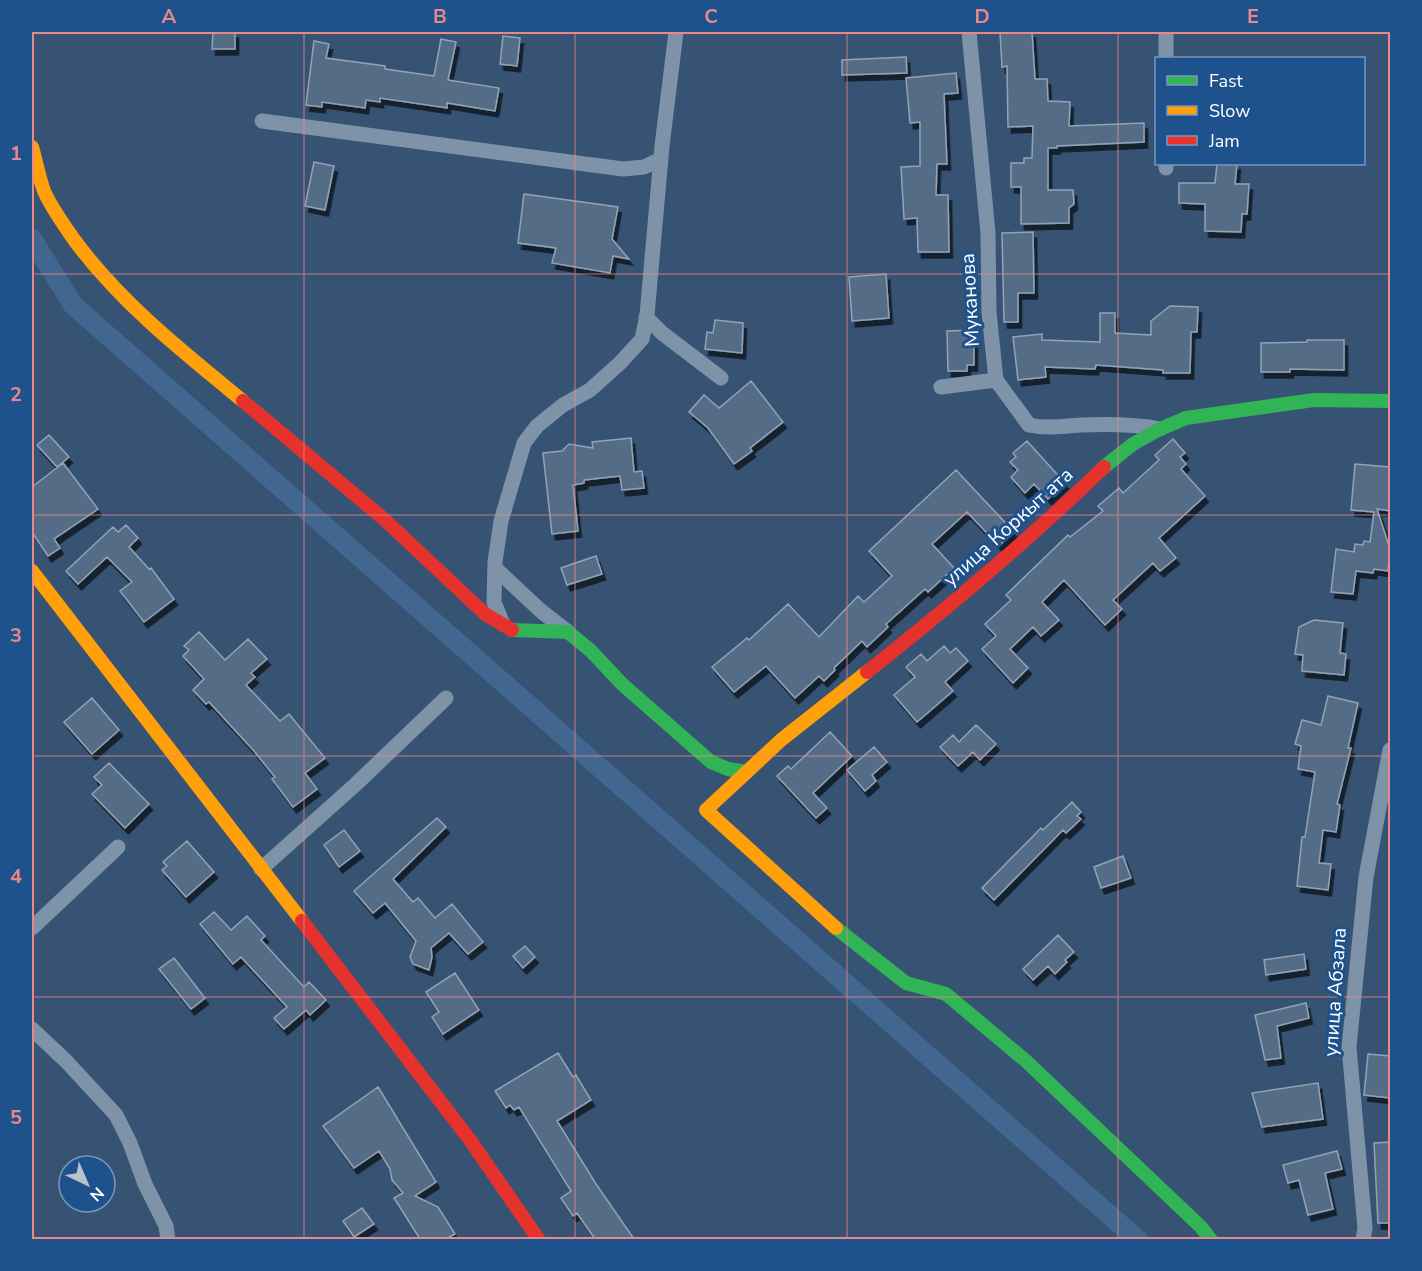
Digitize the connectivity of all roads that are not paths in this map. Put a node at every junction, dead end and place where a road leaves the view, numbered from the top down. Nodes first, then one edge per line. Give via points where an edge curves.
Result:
1 (676, 32) edge
2 (969, 32) edge
3 (1166, 32) edge
4 (1166, 57) edge
5 (262, 122) dead end
6 (32, 147) edge
7 (661, 159) junction
8 (646, 317) junction
9 (721, 378) dead end
10 (996, 380) junction
11 (941, 387) dead end
12 (1390, 401) edge
13 (1160, 429) junction
14 (495, 568) junction
15 (32, 571) edge
16 (503, 624) junction
17 (568, 632) junction
18 (446, 699) dead end
19 (1390, 750) edge
20 (747, 772) junction
21 (118, 846) dead end
22 (261, 869) junction
23 (32, 928) edge
24 (32, 1029) edge
25 (168, 1239) edge
26 (539, 1239) edge
27 (1211, 1239) edge
28 (1363, 1239) edge

1 - 7 street
2 - 10 street, Муканова via 988,233 989,312
3 - 4 street
5 - 7 street via 623,169 644,167
6 - 16 street via 44,190 57,216 98,272 131,306 385,520 485,614
7 - 8 street
8 - 9 street
8 - 14 street via 642,339 620,363 590,390 537,426 524,443 501,520
10 - 11 street
10 - 13 street via 1029,425 1047,429 1144,425
12 - 13 street, улица Коркыт ата via 1314,400 1230,410 1186,418
13 - 20 street, улица Коркыт ата via 1111,460 1043,526
14 - 16 street via 494,602
14 - 17 street
15 - 22 street
16 - 17 street via 513,630
17 - 20 street via 711,762
18 - 22 street
19 - 28 street, улица Абзала via 1365,876 1349,1047
20 - 27 street, улица Коркыт ата via 706,810 843,934 906,983 946,994 1026,1061
21 - 23 street
22 - 26 street via 470,1140
24 - 25 street via 116,1115 166,1226

